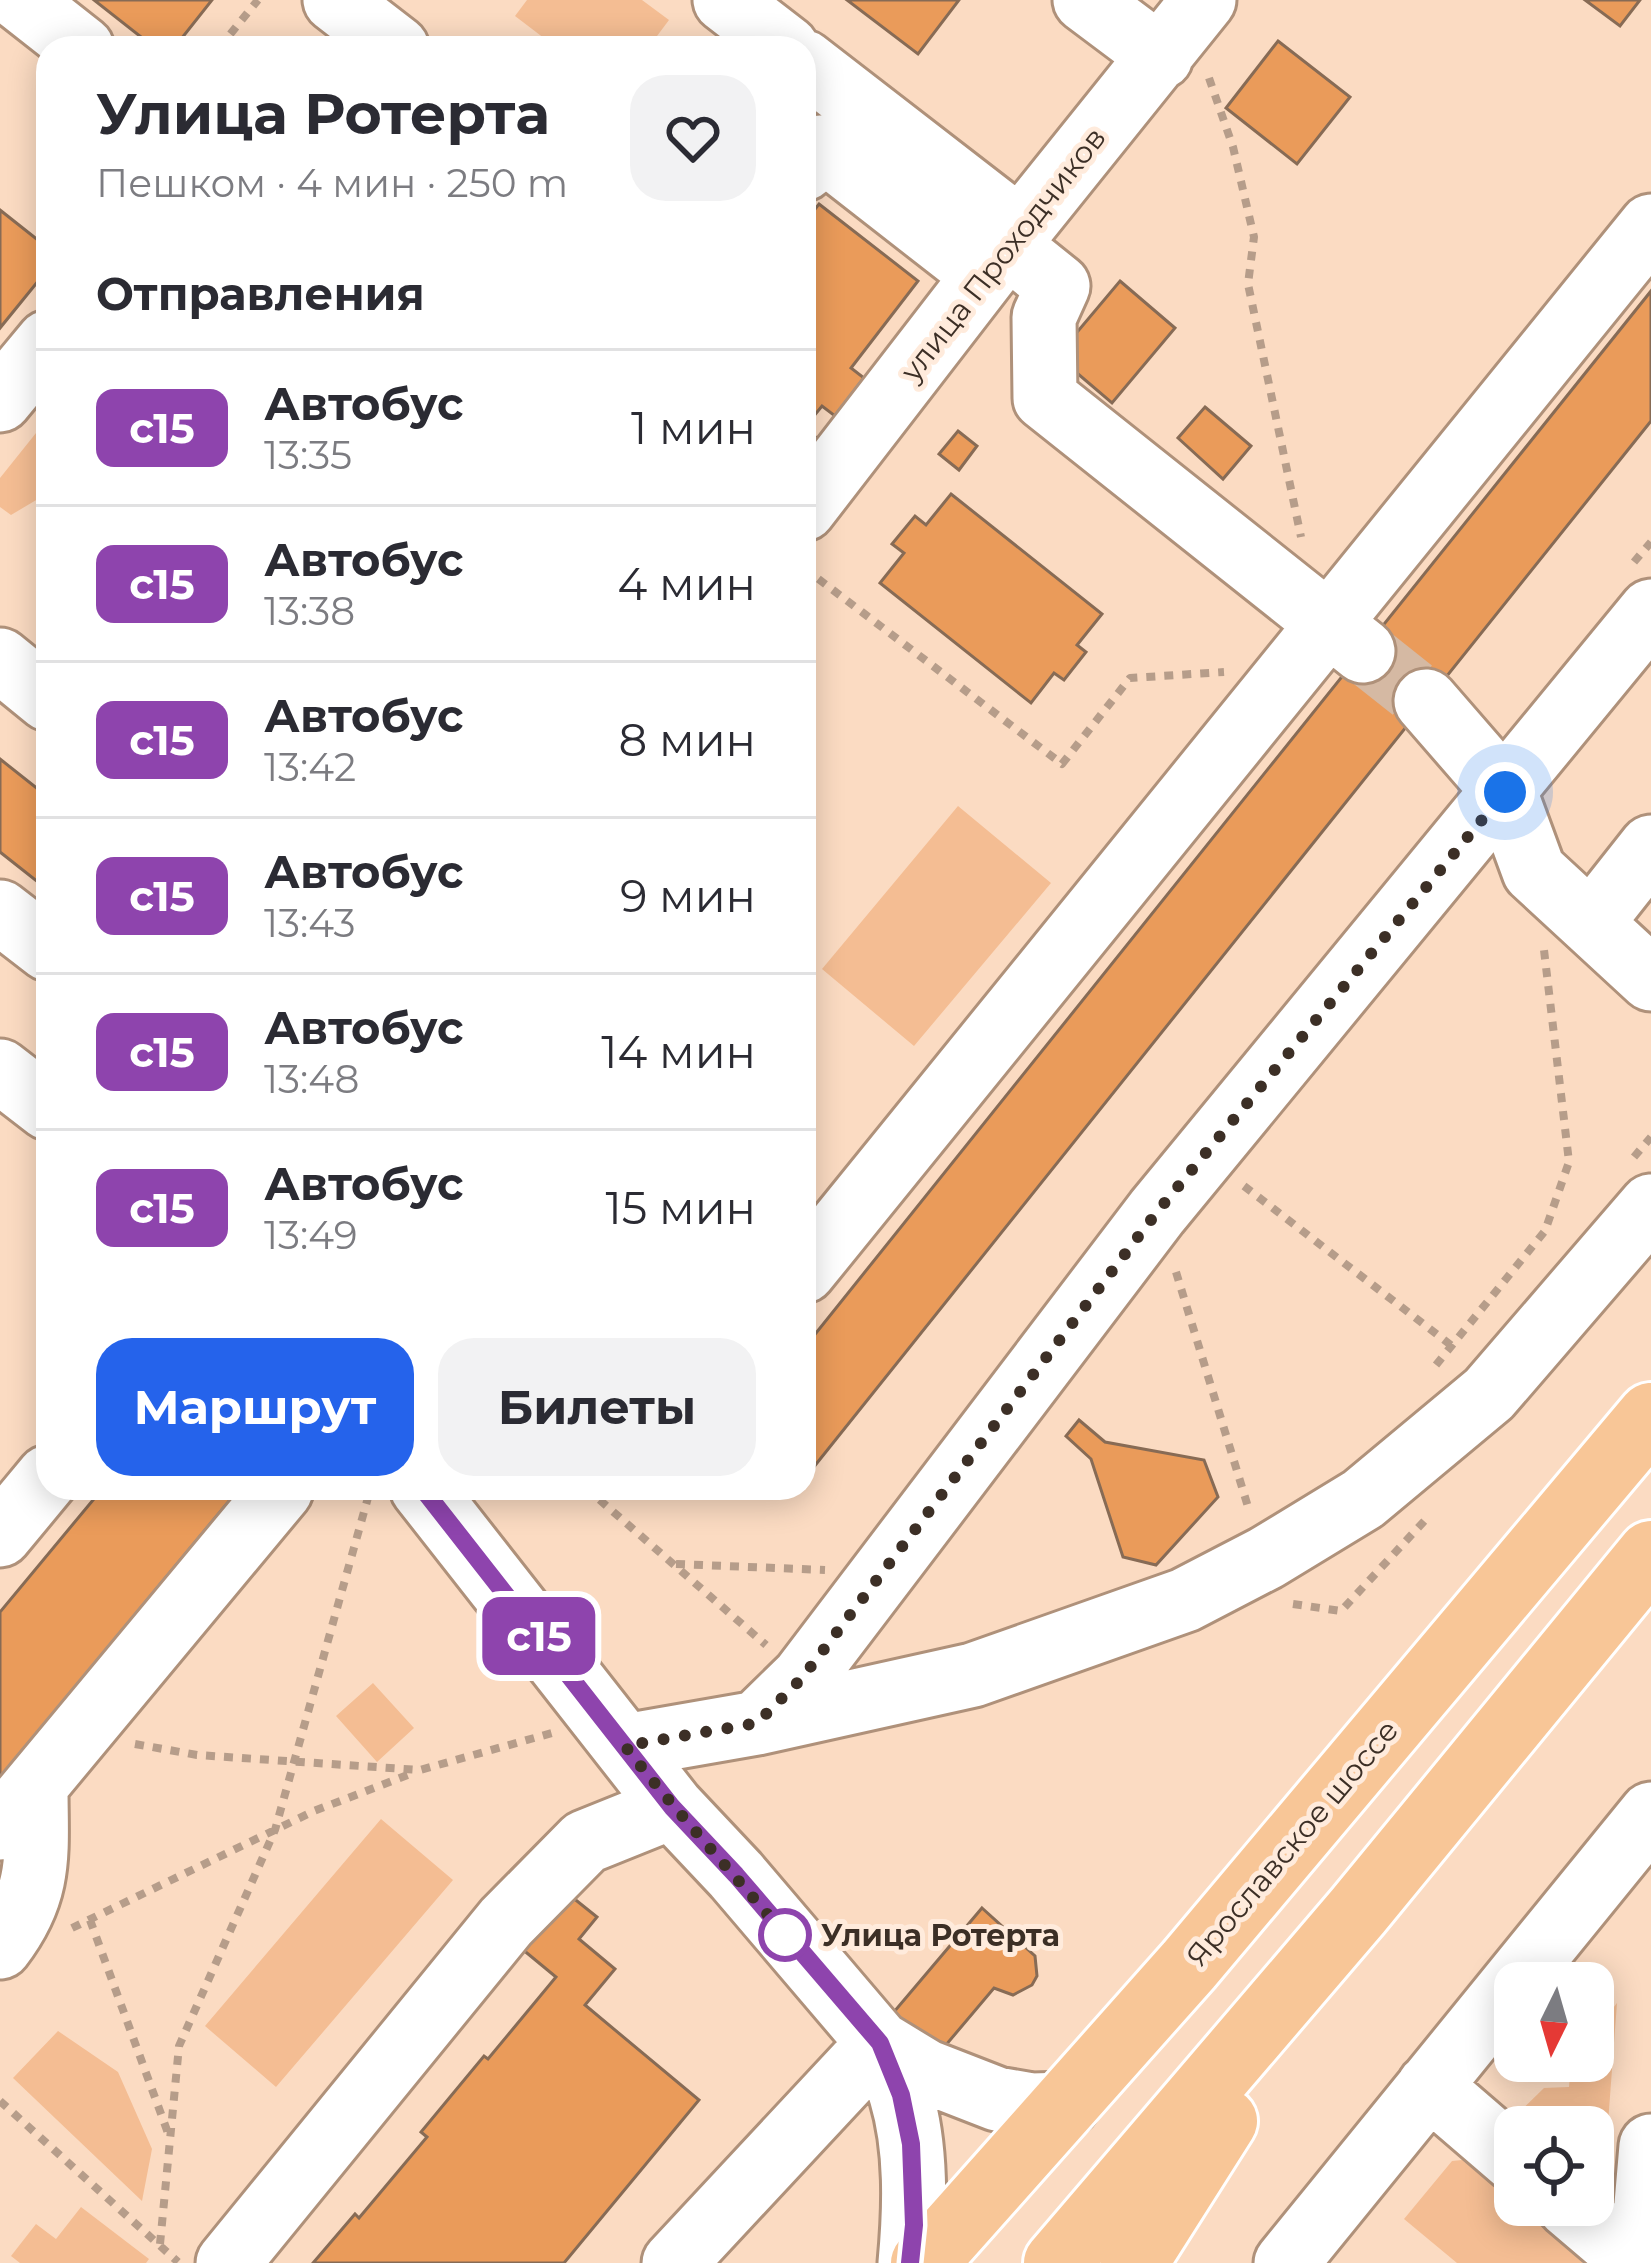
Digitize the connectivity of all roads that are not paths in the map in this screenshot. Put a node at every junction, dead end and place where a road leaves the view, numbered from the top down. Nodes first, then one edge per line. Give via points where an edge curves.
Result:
1 (21, 0) edge
2 (335, 0) edge
3 (725, 0) edge
4 (1085, 0) edge
5 (1204, 0) edge
6 (67, 36) edge
7 (382, 36) edge
8 (772, 36) edge
9 (1184, 64) junction
10 (816, 73) edge
11 (816, 152) edge
12 (1651, 226) edge
13 (1003, 250) junction
14 (36, 356) edge
15 (0, 400) edge
16 (816, 493) edge
17 (1651, 610) edge
18 (1325, 639) junction
19 (0, 660) edge
20 (36, 689) edge
21 (1426, 701) tunnel mouth
22 (1505, 792) junction
23 (1651, 847) edge
24 (0, 912) edge
25 (1591, 923) junction
26 (36, 940) edge
27 (1651, 979) edge
28 (0, 1071) edge
29 (36, 1099) edge
30 (1651, 1206) edge
31 (816, 1256) edge
32 (1651, 1416) edge
33 (36, 1492) edge
34 (273, 1500) edge
35 (431, 1500) edge
36 (0, 1535) edge
37 (1651, 1554) edge
38 (757, 1723) junction
39 (625, 1746) junction
40 (18, 1807) edge
41 (672, 1807) junction
42 (1651, 1814) edge
43 (1358, 1911) junction
44 (0, 1947) edge
45 (880, 2043) junction
46 (1429, 2086) junction
47 (1068, 2104) junction
48 (1494, 2142) edge
49 (1651, 2146) edge
50 (1593, 2226) edge
51 (228, 2263) edge
52 (674, 2263) edge
53 (910, 2263) edge
54 (924, 2263) edge
55 (1057, 2263) edge
56 (1134, 2263) edge
57 (1286, 2263) edge
58 (1638, 2263) edge

1 - 6 street
2 - 7 street
3 - 8 street
4 - 9 street
5 - 9 street, улица Проходчиков
9 - 13 street, улица Проходчиков
10 - 13 street
11 - 13 street via 820,147
12 - 18 street
13 - 16 street, улица Проходчиков
13 - 18 street via 1058,286 1045,316 1045,398
14 - 15 street
17 - 22 street
18 - 31 street
19 - 20 street
21 - 22 street
22 - 25 street via 1534,871
22 - 38 street via 1157,1212 802,1678
23 - 25 street
24 - 26 street
25 - 27 street
28 - 29 street
30 - 38 street via 1489,1394 1363,1499 1266,1558 1185,1600 973,1675
32 - 47 main road, Ярославское шоссе
33 - 36 street
34 - 40 street
35 - 39 street
37 - 43 main road
38 - 39 street
39 - 41 street
40 - 44 street via 36,1870 21,1919
41 - 45 street
41 - 51 street via 585,1842 506,1922
42 - 46 street
43 - 55 main road
43 - 56 main road
45 - 47 street via 997,2099
45 - 52 street
45 - 53 street via 911,2144
46 - 48 street
46 - 57 street
47 - 54 main road, Ярославское шоссе
49 - 58 street
50 - 58 street

